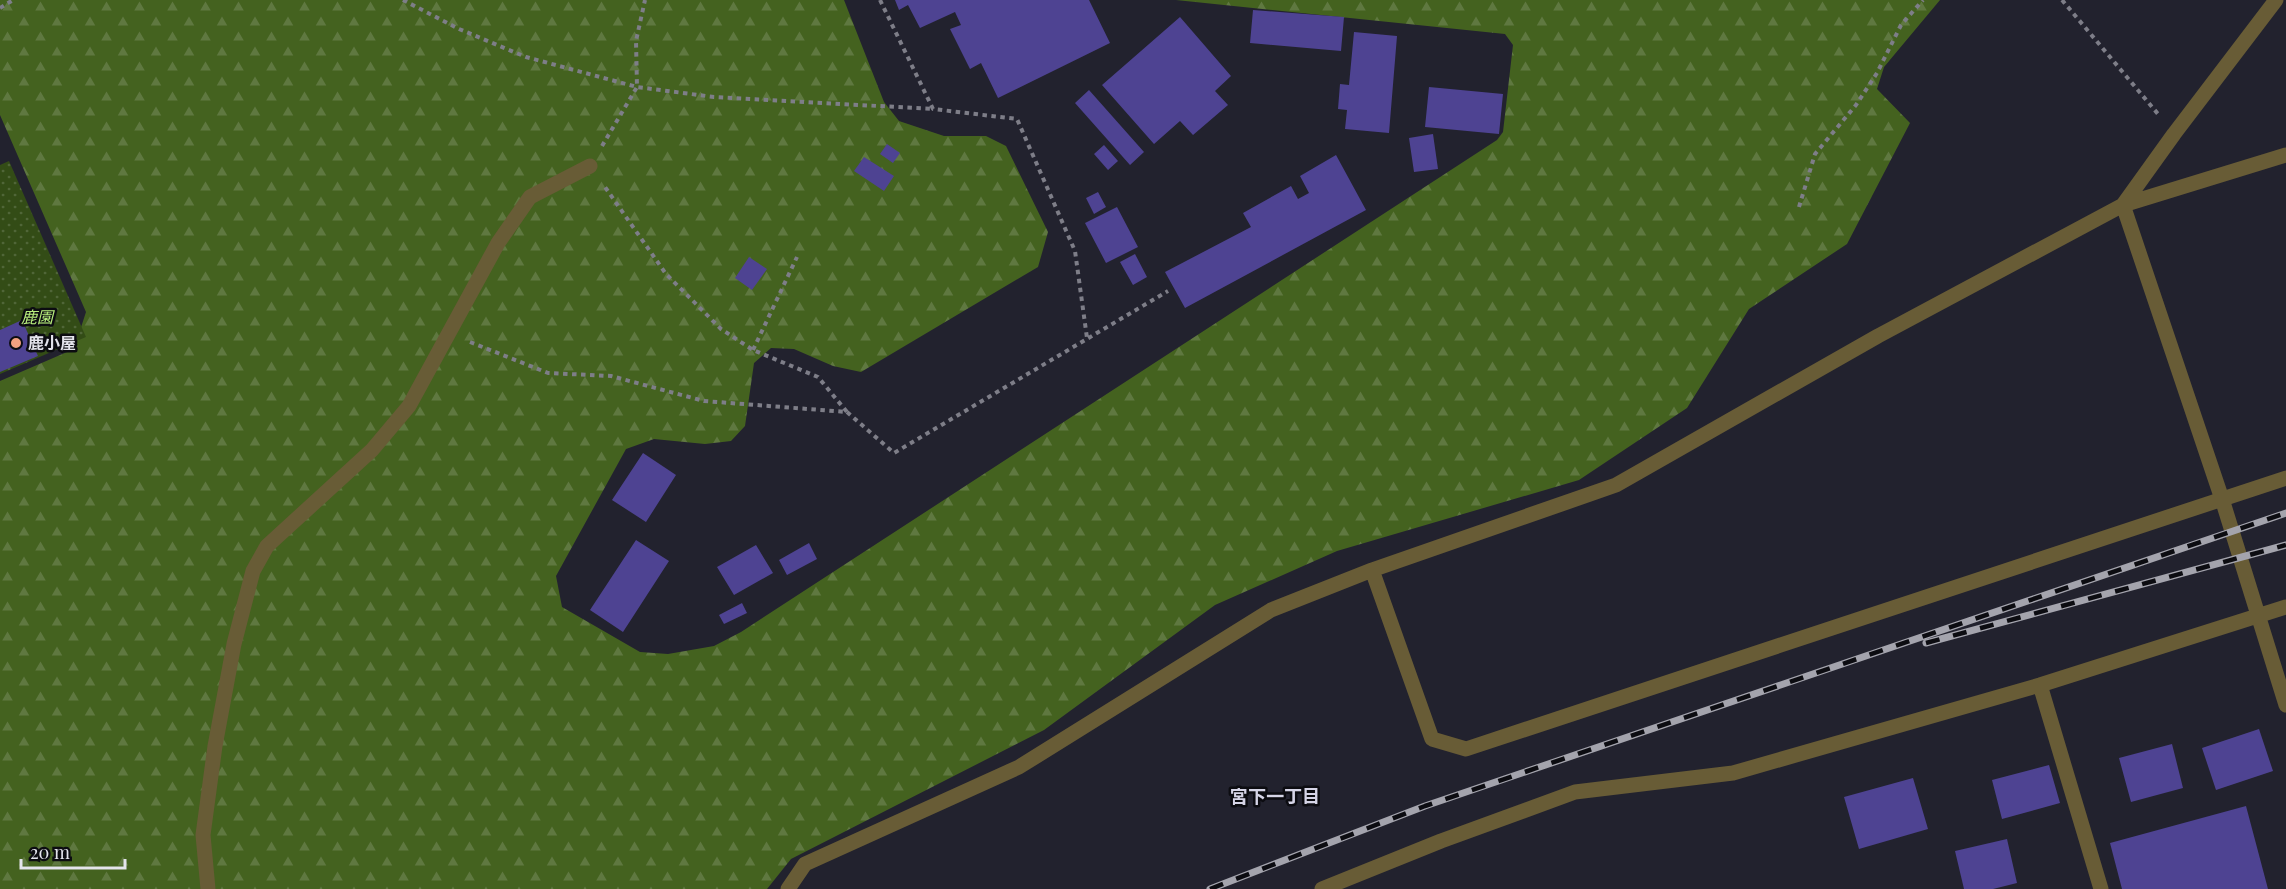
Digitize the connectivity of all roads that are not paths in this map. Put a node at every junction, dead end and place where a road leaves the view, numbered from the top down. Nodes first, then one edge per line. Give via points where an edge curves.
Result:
1 (2276, 0) edge
2 (2286, 155) edge
3 (590, 166) road end
4 (2123, 205) junction
5 (2286, 478) edge
6 (2222, 499) junction
7 (1372, 570) junction
8 (2286, 607) edge
9 (2259, 615) junction
10 (2040, 685) junction
11 (2286, 705) edge
12 (208, 889) edge
13 (788, 889) edge
14 (1322, 889) edge
15 (2101, 889) edge

1 - 4 street
2 - 4 street
3 - 12 street via 531,197 498,243 410,406 372,450 267,546 254,571 234,644 215,746 203,835
4 - 6 street
4 - 7 street via 1878,336 1616,485
5 - 6 street
6 - 7 street via 1466,749 1432,739
6 - 9 street
7 - 13 street via 1271,610 1019,768 805,864
8 - 9 street
9 - 10 street
9 - 11 street
10 - 14 street via 1733,773 1575,792
10 - 15 street

